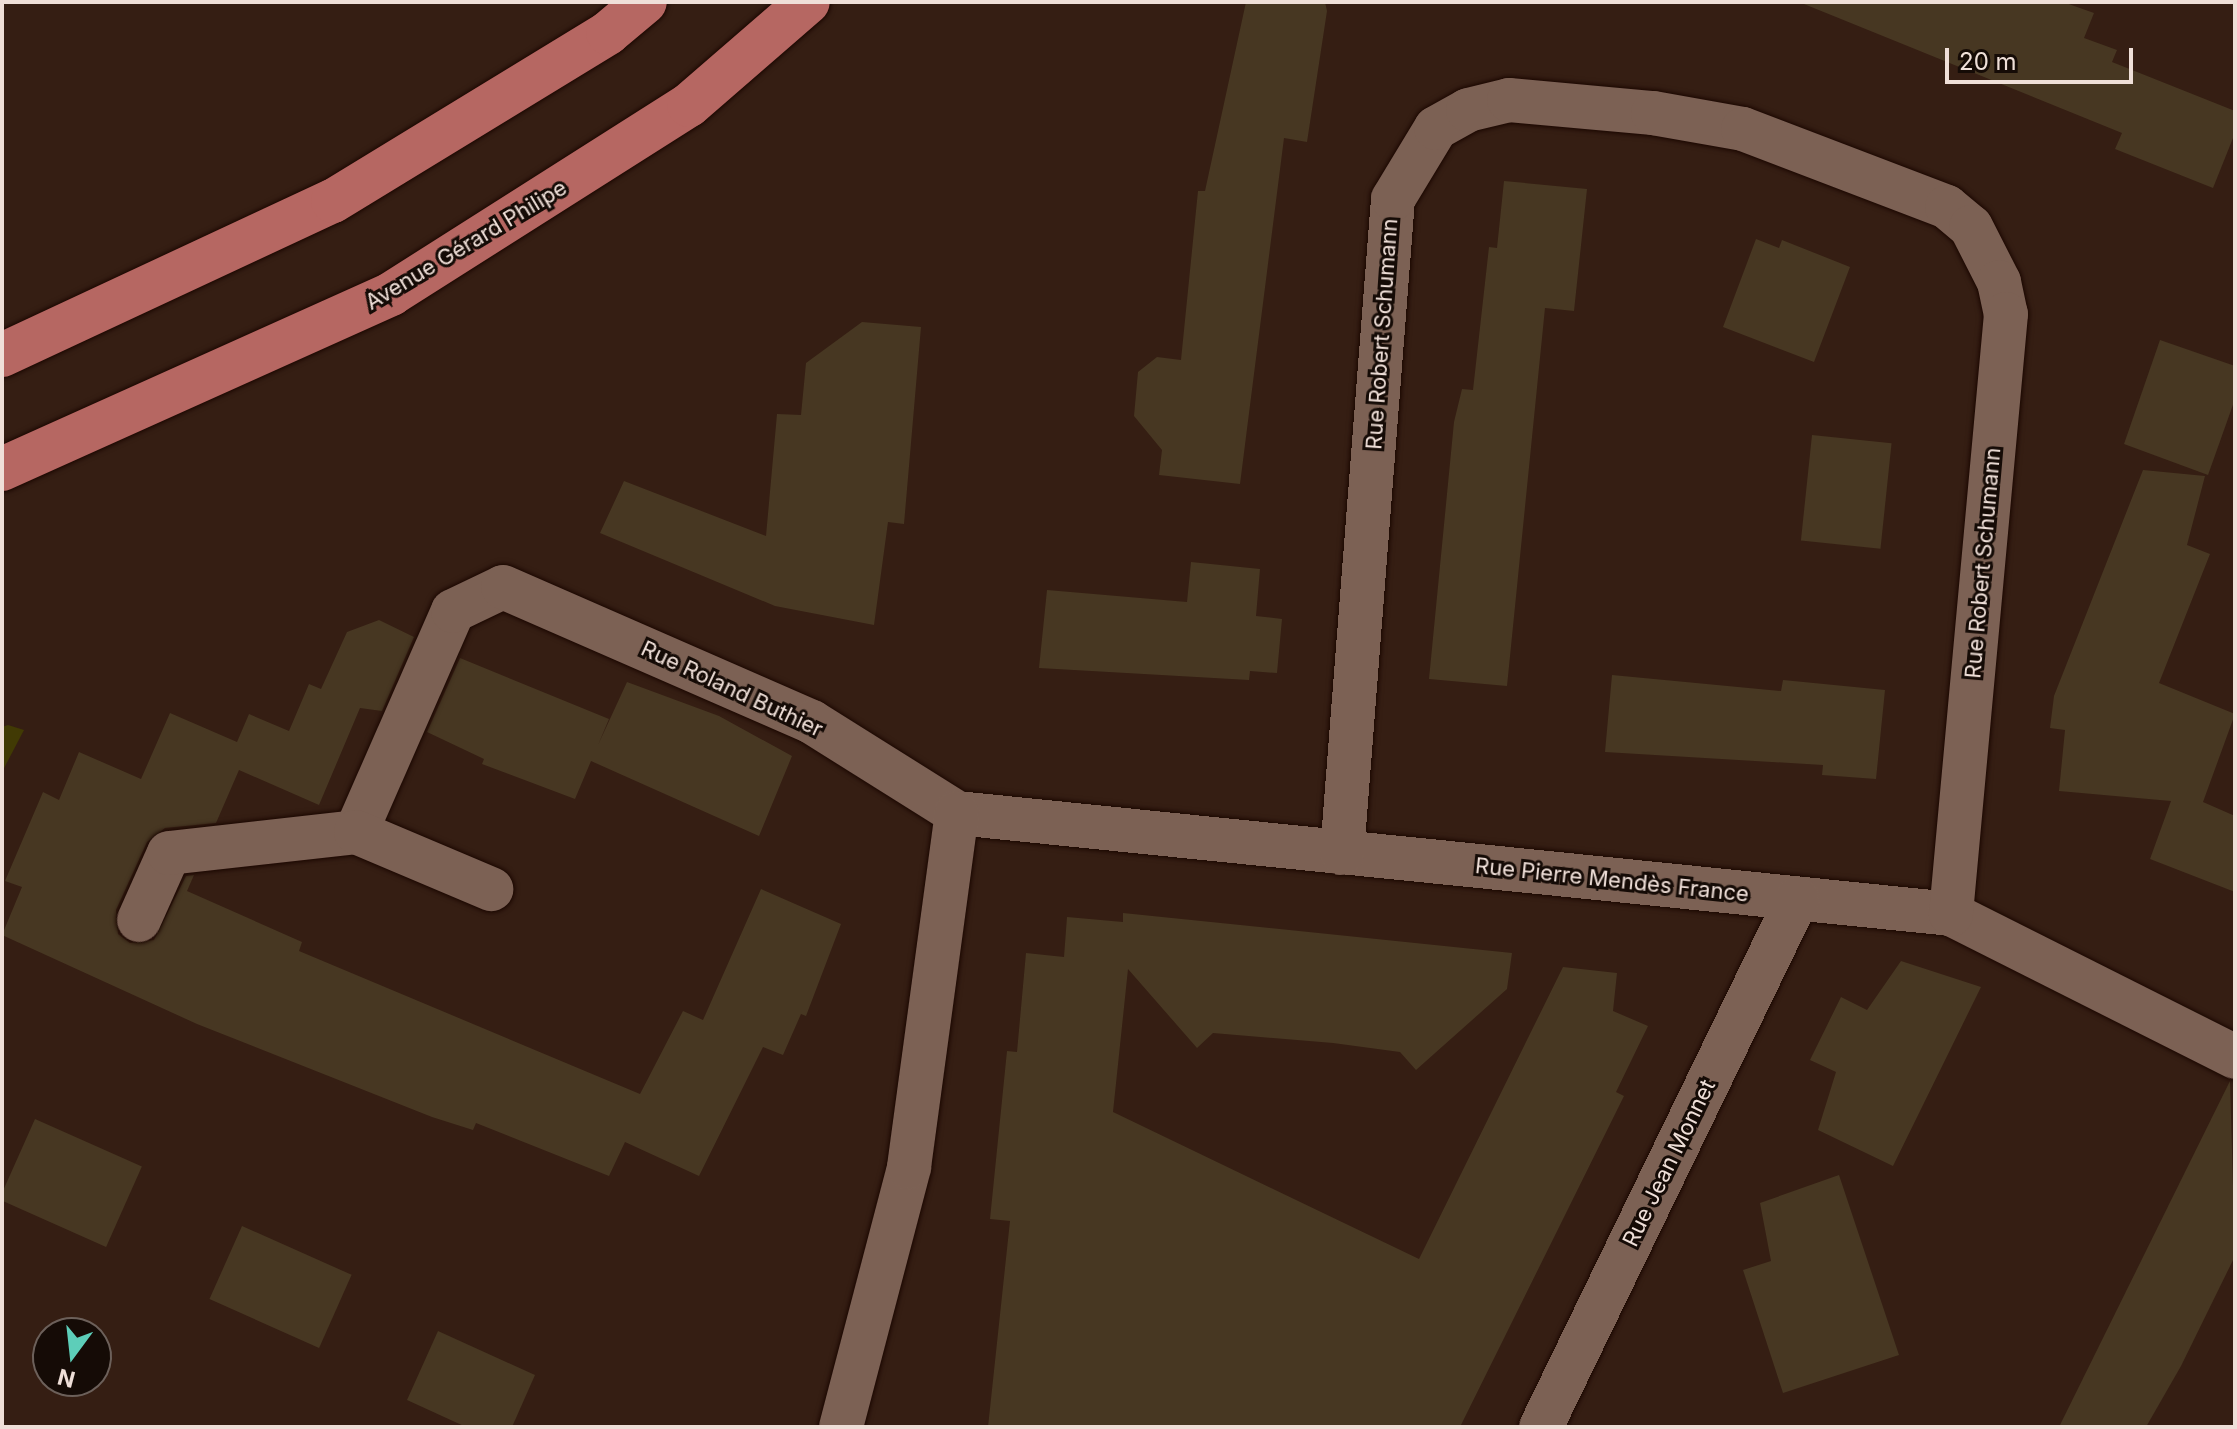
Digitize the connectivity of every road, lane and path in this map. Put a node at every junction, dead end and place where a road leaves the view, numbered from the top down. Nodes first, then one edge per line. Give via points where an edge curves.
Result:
1 (645, 2) edge
2 (808, 2) edge
3 (2, 355) edge
4 (2, 469) edge
5 (957, 813) junction
6 (356, 832) junction
7 (1342, 853) junction
8 (491, 889) dead end
9 (1797, 899) junction
10 (1951, 914) junction
11 (139, 920) dead end
12 (2235, 1057) edge
13 (841, 1427) edge
14 (1541, 1427) edge

1 - 3 main road via 608,33 333,201
2 - 4 main road, Avenue Gérard Philipe via 689,105 391,294
5 - 6 street, Rue Roland Buthier via 812,722 503,587 453,611
5 - 7 street, Rue Pierre Mendès France
5 - 13 street via 909,1167
6 - 8 street
6 - 11 street via 169,853
7 - 9 street, Rue Pierre Mendès France
7 - 10 street, Rue Robert Schumann via 1393,199 1436,128 1468,110 1509,100 1653,113 1743,129 1947,207 1971,227 1999,282 2006,314
9 - 10 street, Rue Pierre Mendès France
9 - 14 street, Rue Jean Monnet
10 - 12 street, Rue Pierre Mendès France

